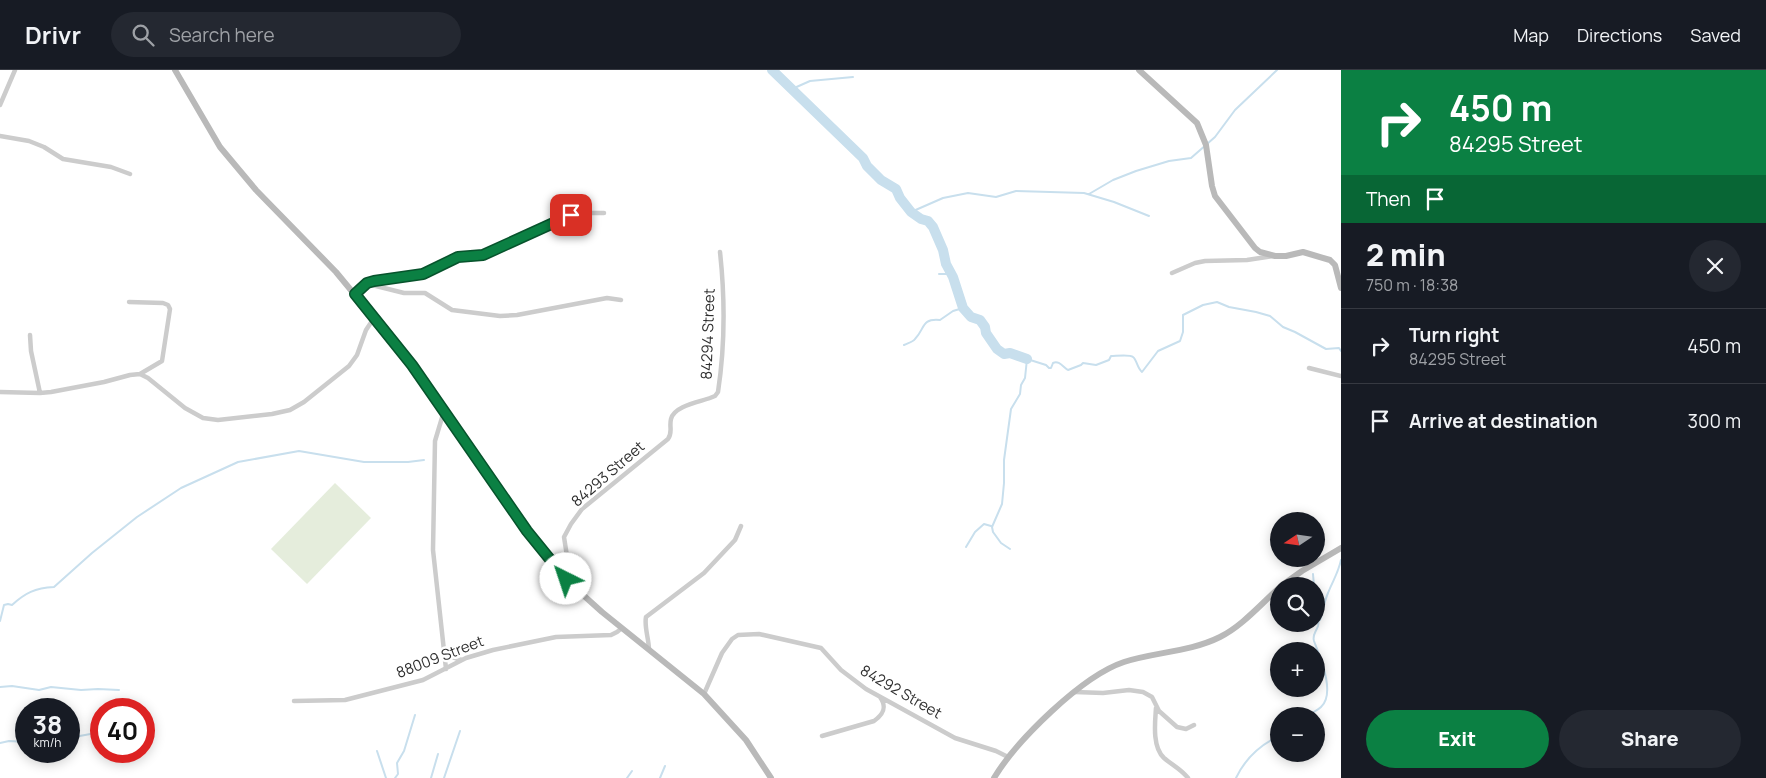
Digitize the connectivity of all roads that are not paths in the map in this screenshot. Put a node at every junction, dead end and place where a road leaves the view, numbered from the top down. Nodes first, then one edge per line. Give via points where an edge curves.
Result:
1 (15, 70) edge
2 (175, 70) edge
3 (1139, 70) edge
4 (0, 105) edge
5 (0, 136) edge
6 (130, 174) dead end
7 (604, 213) dead end
8 (720, 252) dead end
9 (1275, 256) junction
10 (1172, 273) dead end
11 (367, 283) junction
12 (1341, 288) edge
13 (355, 294) junction
14 (621, 300) dead end
15 (129, 302) dead end
16 (374, 318) junction
17 (30, 335) dead end
18 (1309, 368) dead end
19 (140, 374) junction
20 (1341, 376) edge
21 (0, 392) edge
22 (40, 393) junction
23 (444, 411) junction
24 (671, 420) joint
25 (741, 526) dead end
26 (1341, 548) edge
27 (1294, 577) edge
28 (566, 579) junction
29 (1270, 596) edge
30 (622, 628) junction
31 (649, 650) junction
32 (445, 655) junction
33 (462, 660) junction
34 (446, 669) junction
35 (1075, 692) junction
36 (704, 694) junction
37 (879, 696) junction
38 (294, 701) dead end
39 (1156, 706) junction
40 (1194, 725) dead end
41 (822, 736) dead end
42 (1008, 757) junction
43 (771, 778) edge
44 (994, 778) edge
45 (1188, 778) edge

1 - 4 street
2 - 13 street via 210,132 240,172
3 - 9 street via 1196,123 1206,145 1212,186 1218,201 1255,248
5 - 6 street via 29,141 70,161 111,167
7 - 11 street via 571,215 483,255 458,257 423,274
8 - 24 street, 84294 Street via 723,336 718,392 680,409
9 - 10 street via 1205,261
9 - 12 street via 1303,252 1330,260 1335,265
11 - 13 street
11 - 14 street via 404,294 425,293 452,310 500,316 607,298
13 - 16 street
15 - 19 street via 163,303 170,309 162,361
16 - 19 street via 349,366 304,402 283,412 249,418 203,418
16 - 23 street
17 - 22 street
18 - 20 street
19 - 22 street
21 - 22 street
23 - 28 street via 527,531
23 - 32 street via 435,441 432,550
24 - 28 street, 84293 Street via 668,439 588,504 571,524 564,537 569,569
25 - 31 street via 735,540 696,580 646,617
26 - 27 street
28 - 30 street
29 - 35 street via 1221,636 1192,647 1125,662 1098,675
30 - 31 street
30 - 33 street, 88009 Street via 610,635 556,637
31 - 36 street
32 - 33 street
32 - 34 street
33 - 34 street, 88009 Street
34 - 38 street, 88009 Street via 423,680 345,700
35 - 39 street via 1137,691 1152,697
35 - 42 street
36 - 37 street, 84292 Street via 728,644 738,636 753,634 821,648 841,670
36 - 43 street via 746,740
37 - 41 street via 884,710 879,718
37 - 42 street, 84292 Street via 955,738
39 - 40 street via 1177,727 1186,729
39 - 45 street via 1156,736 1160,752
42 - 44 street

